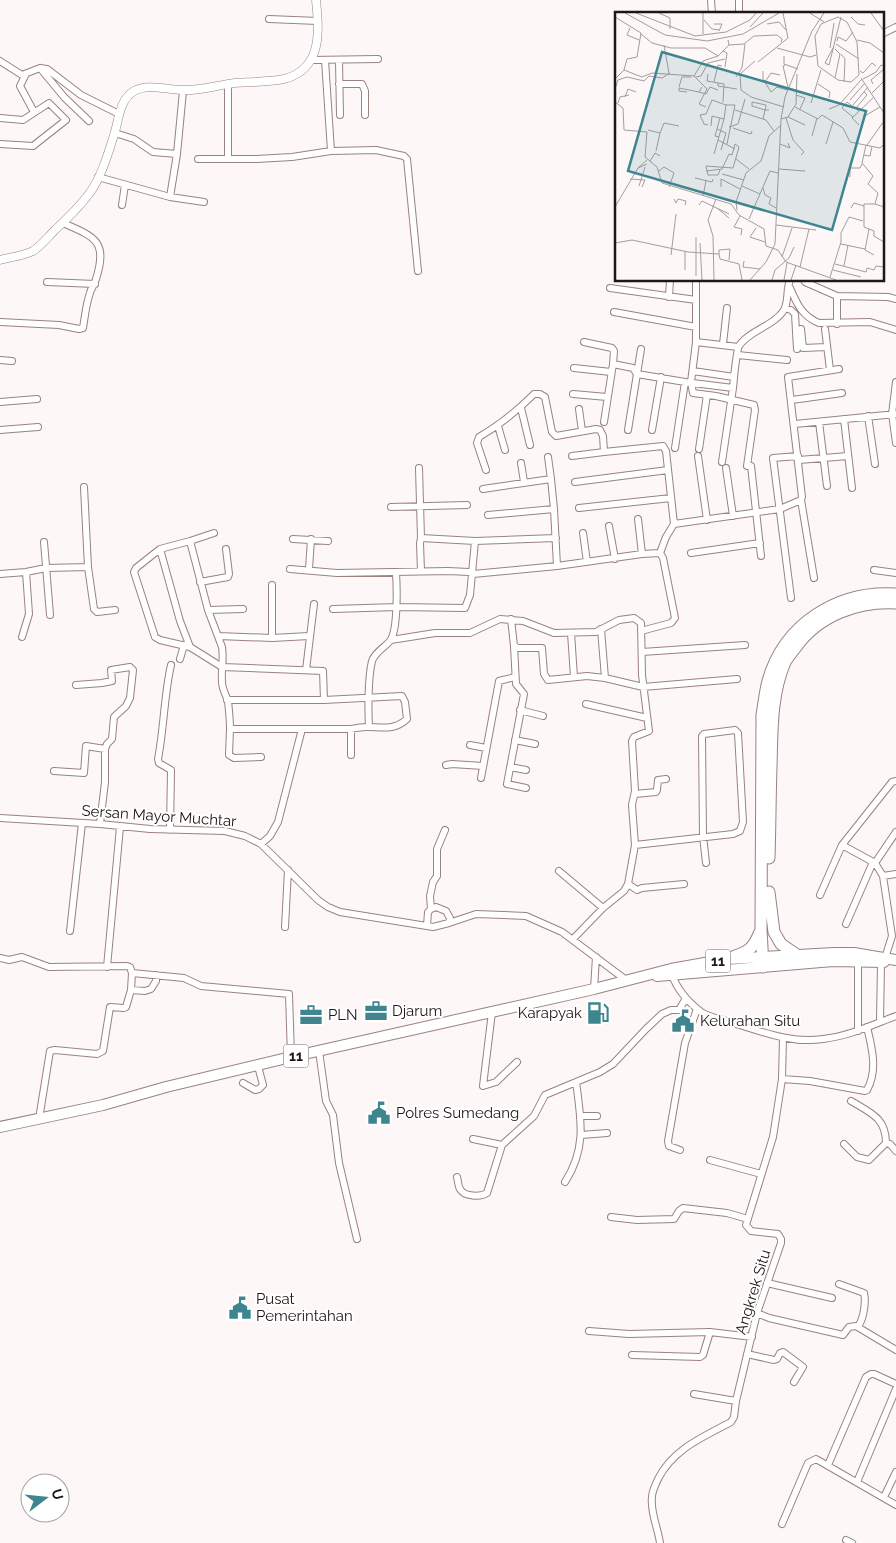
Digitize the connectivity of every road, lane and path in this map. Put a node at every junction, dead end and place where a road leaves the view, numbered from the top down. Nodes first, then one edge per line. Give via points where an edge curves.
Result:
1 (316, 0) edge
2 (269, 19) dead end
3 (318, 21) junction
4 (896, 27) edge
5 (884, 33) edge
6 (378, 59) dead end
7 (311, 60) junction
8 (325, 60) junction
9 (339, 60) junction
10 (0, 61) edge
11 (40, 68) junction
12 (27, 74) junction
13 (228, 84) junction
14 (339, 84) junction
15 (183, 90) junction
16 (34, 112) junction
17 (119, 114) junction
18 (340, 115) dead end
19 (365, 115) dead end
20 (0, 118) edge
21 (89, 121) dead end
22 (115, 133) junction
23 (0, 144) edge
24 (331, 151) junction
25 (177, 154) junction
26 (228, 158) junction
27 (198, 159) dead end
28 (98, 177) junction
29 (125, 185) junction
30 (170, 197) junction
31 (204, 202) dead end
32 (122, 205) dead end
33 (62, 223) junction
34 (0, 260) edge
35 (418, 271) dead end
36 (670, 281) edge
37 (696, 281) edge
38 (805, 281) edge
39 (47, 282) dead end
40 (789, 282) edge
41 (95, 284) junction
42 (610, 288) dead end
43 (837, 296) junction
44 (669, 297) junction
45 (896, 299) edge
46 (696, 300) junction
47 (727, 308) dead end
48 (785, 308) junction
49 (614, 312) dead end
50 (0, 322) edge
51 (837, 324) junction
52 (696, 327) junction
53 (801, 329) dead end
54 (825, 330) dead end
55 (896, 330) edge
56 (584, 342) dead end
57 (696, 342) junction
58 (723, 344) junction
59 (827, 347) junction
60 (640, 349) dead end
61 (797, 349) dead end
62 (738, 351) junction
63 (0, 360) edge
64 (787, 360) dead end
65 (12, 361) dead end
66 (613, 364) junction
67 (574, 368) dead end
68 (839, 368) dead end
69 (830, 370) junction
70 (693, 371) junction
71 (611, 372) junction
72 (637, 374) junction
73 (660, 377) junction
74 (734, 377) junction
75 (688, 382) junction
76 (896, 382) edge
77 (896, 387) edge
78 (733, 388) junction
79 (574, 394) dead end
80 (842, 394) dead end
81 (707, 395) junction
82 (607, 397) junction
83 (37, 399) dead end
84 (731, 400) junction
85 (792, 400) junction
86 (0, 402) edge
87 (520, 408) junction
88 (579, 409) dead end
89 (894, 414) edge
90 (868, 416) junction
91 (844, 419) junction
92 (604, 422) dead end
93 (819, 422) junction
94 (795, 424) junction
95 (498, 426) junction
96 (38, 427) dead end
97 (0, 430) edge
98 (628, 430) dead end
99 (652, 430) dead end
100 (582, 431) junction
101 (896, 443) edge
102 (530, 445) dead end
103 (675, 448) dead end
104 (505, 450) dead end
105 (604, 452) junction
106 (572, 456) dead end
107 (848, 456) junction
108 (548, 457) dead end
109 (798, 458) junction
110 (824, 458) junction
111 (722, 462) dead end
112 (521, 463) dead end
113 (874, 464) dead end
114 (419, 468) dead end
115 (726, 468) dead end
116 (486, 470) dead end
117 (668, 470) junction
118 (551, 479) junction
119 (524, 482) junction
120 (575, 482) dead end
121 (827, 486) dead end
122 (84, 487) dead end
123 (852, 488) dead end
124 (483, 489) dead end
125 (671, 498) junction
126 (801, 500) junction
127 (467, 505) dead end
128 (391, 506) dead end
129 (420, 506) junction
130 (579, 508) dead end
131 (554, 509) junction
132 (779, 510) junction
133 (756, 513) junction
134 (488, 515) dead end
135 (732, 516) junction
136 (638, 519) dead end
137 (707, 520) junction
138 (674, 524) junction
139 (609, 526) dead end
140 (214, 533) dead end
141 (583, 533) dead end
142 (421, 538) junction
143 (556, 538) junction
144 (292, 539) dead end
145 (311, 539) junction
146 (190, 540) junction
147 (328, 541) dead end
148 (475, 541) junction
149 (44, 542) dead end
150 (760, 543) junction
151 (160, 549) junction
152 (226, 549) dead end
153 (660, 553) junction
154 (691, 553) dead end
155 (642, 554) junction
156 (762, 556) dead end
157 (615, 559) junction
158 (587, 562) junction
159 (556, 566) junction
160 (88, 567) junction
161 (46, 568) junction
162 (290, 568) dead end
163 (309, 569) junction
164 (874, 570) dead end
165 (421, 571) junction
166 (26, 572) junction
167 (396, 573) junction
168 (896, 573) edge
169 (0, 574) edge
170 (473, 574) junction
171 (814, 578) dead end
172 (200, 582) junction
173 (272, 585) dead end
174 (896, 594) edge
175 (791, 598) dead end
176 (896, 603) edge
177 (314, 604) dead end
178 (397, 607) junction
179 (242, 609) dead end
180 (334, 609) dead end
181 (115, 610) dead end
182 (208, 610) junction
183 (50, 615) dead end
184 (511, 619) junction
185 (601, 629) junction
186 (641, 631) junction
187 (571, 633) junction
188 (218, 636) junction
189 (309, 636) junction
190 (22, 637) dead end
191 (272, 638) junction
192 (391, 640) junction
193 (745, 645) dead end
194 (187, 646) junction
195 (514, 646) junction
196 (642, 652) junction
197 (181, 656) dead end
198 (171, 665) dead end
199 (222, 666) junction
200 (306, 670) junction
201 (515, 677) junction
202 (574, 677) junction
203 (605, 678) junction
204 (737, 679) dead end
205 (76, 684) dead end
206 (643, 687) junction
207 (368, 697) junction
208 (227, 700) junction
209 (324, 700) junction
210 (586, 704) dead end
211 (520, 710) junction
212 (543, 716) dead end
213 (647, 718) junction
214 (368, 727) junction
215 (230, 729) junction
216 (302, 729) junction
217 (351, 729) junction
218 (515, 740) junction
219 (535, 744) dead end
220 (470, 745) dead end
221 (486, 748) junction
222 (105, 749) junction
223 (351, 755) dead end
224 (262, 757) dead end
225 (446, 765) dead end
226 (483, 766) junction
227 (510, 767) junction
228 (526, 770) dead end
229 (54, 771) dead end
230 (481, 778) dead end
231 (666, 778) dead end
232 (896, 781) edge
233 (526, 788) dead end
234 (635, 794) junction
235 (0, 818) edge
236 (82, 823) junction
237 (100, 824) junction
238 (120, 827) junction
239 (170, 830) junction
240 (445, 830) dead end
241 (896, 832) edge
242 (703, 836) junction
243 (261, 844) junction
244 (635, 845) junction
245 (842, 845) junction
246 (706, 863) dead end
247 (874, 863) junction
248 (288, 870) junction
249 (559, 870) dead end
250 (896, 874) edge
251 (883, 876) junction
252 (628, 884) junction
253 (684, 884) dead end
254 (769, 892) junction
255 (820, 895) dead end
256 (603, 908) junction
257 (432, 909) junction
258 (449, 924) junction
259 (846, 924) dead end
260 (427, 926) junction
261 (285, 928) dead end
262 (761, 929) junction
263 (70, 931) dead end
264 (573, 939) junction
265 (797, 955) junction
266 (596, 957) junction
267 (0, 958) edge
268 (727, 959) junction
269 (766, 961) junction
270 (883, 961) junction
271 (858, 962) junction
272 (107, 967) junction
273 (132, 972) junction
274 (671, 972) junction
275 (156, 975) junction
276 (626, 980) junction
277 (594, 989) junction
278 (131, 990) junction
279 (686, 998) junction
280 (698, 1009) junction
281 (492, 1012) junction
282 (896, 1016) edge
283 (880, 1022) junction
284 (867, 1027) junction
285 (858, 1030) junction
286 (783, 1038) junction
287 (319, 1051) junction
288 (290, 1057) junction
289 (517, 1062) dead end
290 (258, 1066) junction
291 (782, 1079) junction
292 (576, 1082) junction
293 (243, 1083) dead end
294 (851, 1101) dead end
295 (581, 1116) junction
296 (597, 1116) dead end
297 (39, 1118) junction
298 (0, 1127) edge
299 (607, 1133) dead end
300 (580, 1135) junction
301 (474, 1140) dead end
302 (886, 1143) junction
303 (844, 1144) dead end
304 (502, 1145) junction
305 (680, 1150) dead end
306 (896, 1150) edge
307 (710, 1160) dead end
308 (761, 1174) junction
309 (457, 1177) dead end
310 (565, 1182) dead end
311 (611, 1218) dead end
312 (748, 1219) junction
313 (357, 1239) dead end
314 (767, 1283) junction
315 (839, 1284) dead end
316 (832, 1298) dead end
317 (758, 1313) junction
318 (856, 1326) junction
319 (589, 1331) dead end
320 (710, 1332) junction
321 (752, 1337) junction
322 (896, 1350) edge
323 (748, 1354) junction
324 (632, 1355) dead end
325 (794, 1382) dead end
326 (896, 1384) edge
327 (896, 1389) edge
328 (694, 1394) dead end
329 (736, 1401) junction
330 (828, 1466) junction
331 (896, 1472) edge
332 (857, 1482) junction
333 (884, 1497) junction
334 (896, 1505) edge
335 (782, 1524) dead end
336 (660, 1543) edge

1 - 3 street
2 - 3 street
3 - 7 street via 315,52
4 - 5 street
6 - 9 street
7 - 8 street
7 - 13 street via 294,75 283,79
8 - 9 street
8 - 24 street
9 - 14 street
10 - 12 street via 20,75
11 - 12 street
11 - 17 street via 47,69 81,94
11 - 21 street
12 - 16 street via 20,86
13 - 15 street
13 - 26 street
14 - 18 street
14 - 19 street via 362,84
15 - 17 street via 143,87 128,96
15 - 25 street
16 - 20 street via 22,120
16 - 23 street via 49,103 66,120 33,146
17 - 22 street
22 - 25 street via 134,138 153,152
22 - 28 street
24 - 26 street via 292,157
24 - 35 street via 376,150 407,159
25 - 30 street
26 - 27 street
28 - 29 street
28 - 33 street via 89,193
29 - 30 street
29 - 32 street
30 - 31 street
33 - 34 street via 33,250
33 - 41 street via 91,237 100,249
36 - 44 street
37 - 46 street
38 - 43 street
39 - 41 street
40 - 48 street
40 - 51 street via 797,304 805,314 819,323
41 - 50 street via 89,295 82,328
42 - 44 street
43 - 45 street
43 - 51 street
44 - 46 street
46 - 52 street
47 - 58 street
48 - 61 street via 795,314
48 - 62 street via 771,323 744,340
49 - 52 street
51 - 55 street via 870,322
52 - 57 street
53 - 59 street via 803,348
54 - 59 street
56 - 66 street via 612,348
57 - 58 street
57 - 70 street
58 - 62 street
59 - 69 street
60 - 72 street
62 - 64 street
62 - 74 street
63 - 65 street
66 - 71 street
66 - 72 street via 633,368
67 - 71 street
68 - 69 street
69 - 85 street via 788,377
70 - 74 street
70 - 75 street
71 - 82 street
72 - 73 street
72 - 98 street
73 - 75 street
73 - 99 street
74 - 78 street
75 - 78 street
75 - 81 street via 693,393
75 - 103 street
76 - 77 street
77 - 89 street
78 - 84 street
79 - 82 street
80 - 85 street
81 - 84 street
81 - 137 street via 699,453
82 - 92 street
83 - 86 street
84 - 111 street
84 - 133 street via 755,407 749,466
85 - 94 street
87 - 95 street
87 - 100 street via 534,394 540,394 545,397 552,432 556,436
87 - 102 street
88 - 100 street
89 - 90 street
89 - 101 street
90 - 91 street
90 - 113 street
91 - 93 street
91 - 107 street
93 - 94 street
93 - 110 street
94 - 109 street
95 - 104 street
95 - 116 street via 479,437 477,443
96 - 97 street
100 - 105 street via 600,430
105 - 106 street
105 - 117 street via 663,446
107 - 110 street
107 - 123 street
108 - 118 street
109 - 110 street
109 - 126 street
109 - 132 street via 773,458
110 - 121 street
112 - 119 street
114 - 129 street
115 - 135 street
117 - 120 street
117 - 125 street
118 - 119 street
118 - 131 street
119 - 124 street
122 - 160 street
125 - 130 street
125 - 138 street
126 - 132 street
126 - 171 street
127 - 129 street
128 - 129 street
129 - 142 street
131 - 134 street
131 - 143 street
132 - 133 street
132 - 175 street
133 - 135 street
133 - 150 street
135 - 137 street
136 - 155 street
137 - 138 street
138 - 153 street
139 - 157 street
140 - 146 street
141 - 158 street
142 - 148 street
142 - 165 street
143 - 148 street
143 - 159 street
144 - 145 street
145 - 147 street
145 - 163 street
146 - 151 street
146 - 172 street
148 - 170 street
149 - 161 street
150 - 154 street
150 - 156 street
151 - 194 street
151 - 194 street via 136,568 134,574 155,637
152 - 172 street via 228,577
153 - 155 street
153 - 186 street via 675,618 671,623
155 - 157 street
157 - 158 street
158 - 159 street
159 - 170 street
160 - 161 street
160 - 181 street via 94,609 97,612
161 - 166 street
161 - 183 street
162 - 163 street
163 - 167 street via 337,573
164 - 168 street
165 - 167 street
165 - 170 street
166 - 169 street
166 - 190 street via 29,614
167 - 178 street
170 - 178 street via 465,608
172 - 182 street
173 - 191 street
174 - 262 highway via 860,596 825,608 807,620 778,654 768,682 762,715
176 - 254 highway via 864,604 830,617 800,641 786,660 777,685 772,717
177 - 189 street
178 - 180 street
178 - 192 street
179 - 182 street
182 - 188 street
184 - 187 street via 554,633
184 - 192 street via 492,621 470,633 435,633
184 - 195 street
185 - 186 street via 619,620 634,618 641,623
185 - 187 street
185 - 203 street
186 - 196 street
187 - 202 street
188 - 191 street
188 - 199 street via 223,650
189 - 191 street
189 - 200 street
192 - 207 street via 373,658
193 - 196 street
194 - 197 street
194 - 199 street
195 - 201 street
195 - 202 street via 542,648 548,680
196 - 206 street
198 - 239 street via 158,759 171,770
199 - 200 street
199 - 208 street via 222,689
200 - 209 street via 324,672
201 - 211 street via 524,694
201 - 221 street via 499,681
202 - 203 street
203 - 206 street
204 - 206 street
205 - 222 street via 112,681 111,670 130,667 133,670 130,698 114,717 112,739
206 - 213 street
207 - 209 street
207 - 214 street
207 - 214 street via 402,696 407,716 404,722 387,729
208 - 209 street
208 - 215 street
210 - 213 street
211 - 212 street
211 - 218 street
213 - 234 street via 648,732 634,737 632,741
214 - 217 street
215 - 216 street
215 - 224 street via 229,755 234,758
216 - 217 street
216 - 243 street via 278,822
217 - 223 street
218 - 219 street
218 - 227 street
220 - 221 street
221 - 226 street
222 - 229 street via 86,746 84,772
222 - 237 street
225 - 226 street
226 - 230 street
227 - 228 street
227 - 233 street via 507,784
231 - 234 street via 658,780 657,791
232 - 245 street
234 - 244 street via 632,805
235 - 236 street, Sersan Mayor Muchtar
236 - 237 street, Sersan Mayor Muchtar
236 - 263 street
237 - 238 street, Sersan Mayor Muchtar
238 - 239 street, Sersan Mayor Muchtar
238 - 272 street
239 - 243 street, Sersan Mayor Muchtar via 225,831
240 - 257 street via 437,849 437,876 430,896
241 - 247 street
242 - 242 street via 737,833 743,827 738,733 735,730 702,735
242 - 244 street
242 - 246 street
243 - 248 street, Sersan Mayor Muchtar
244 - 252 street
245 - 247 street
245 - 255 street
247 - 251 street
247 - 259 street
248 - 260 street, Sersan Mayor Muchtar via 318,900 334,909
248 - 261 street
249 - 256 street
250 - 251 street
251 - 270 street via 892,936
252 - 253 street via 637,890
252 - 256 street
254 - 265 highway via 774,932 780,944
254 - 269 highway
256 - 264 street
257 - 258 street via 446,911
257 - 260 street via 428,912
258 - 260 street, Sersan Mayor Muchtar
258 - 264 street, Sersan Mayor Muchtar via 476,914 526,916
262 - 268 highway via 755,945
262 - 269 highway
264 - 266 street, Sersan Mayor Muchtar
265 - 269 highway, 11
265 - 270 highway, 11 via 854,953
266 - 276 street, Sersan Mayor Muchtar
266 - 277 street
267 - 272 street via 22,957 49,968
268 - 269 highway, 11
268 - 274 highway, 11
269 - 271 highway, 11
269 - 274 highway, 11
270 - 271 highway, 11
270 - 283 street
271 - 285 street
272 - 273 street via 127,966
273 - 275 street
273 - 278 street
274 - 276 highway, 11
274 - 279 street
275 - 278 street via 151,989
275 - 288 street via 184,978 201,986 289,994
276 - 277 highway, 11
277 - 281 highway, 11
278 - 297 street via 126,1007 109,1009 103,1051 97,1054 50,1052
279 - 280 street
279 - 292 street via 679,1010 662,1014 613,1064
280 - 286 street
280 - 305 street via 685,1043 668,1141 671,1148
281 - 287 highway, 11
281 - 289 street via 483,1086 496,1082
282 - 283 street
283 - 284 street
284 - 285 street
284 - 291 street via 874,1073 867,1090
285 - 286 street via 822,1040
286 - 291 street
287 - 288 highway, 11
287 - 313 street via 326,1101 333,1115 339,1164
288 - 290 highway, 11
290 - 293 street via 263,1085 255,1090
290 - 297 highway, 11
291 - 308 street via 773,1137
292 - 295 street
292 - 304 street via 545,1095 534,1116
294 - 302 street via 881,1121
295 - 296 street
295 - 300 street
297 - 298 highway, 11
299 - 300 street
300 - 310 street via 581,1144 574,1168
301 - 304 street
302 - 303 street via 869,1160 858,1157
302 - 306 street
304 - 309 street via 487,1193 480,1197 462,1192
307 - 308 street
308 - 312 street
311 - 312 street via 674,1219 683,1208
312 - 314 street, Angkrek Situ via 748,1229 778,1234 781,1239
314 - 316 street
314 - 317 street, Angkrek Situ
315 - 318 street via 864,1293 862,1321
317 - 318 street via 843,1335 849,1327
317 - 321 street, Angkrek Situ
318 - 322 street
319 - 320 street via 629,1334
320 - 321 street
320 - 324 street via 700,1357
321 - 323 street, Angkrek Situ
323 - 325 street via 774,1360 783,1352 802,1367
323 - 329 street, Angkrek Situ
326 - 330 street via 874,1374 866,1377
327 - 332 street
328 - 329 street
329 - 336 street, Angkrek Situ via 731,1422 687,1446 664,1467 652,1496 652,1512
330 - 332 street
330 - 335 street via 816,1459 810,1460
331 - 333 street
332 - 333 street
333 - 334 street

